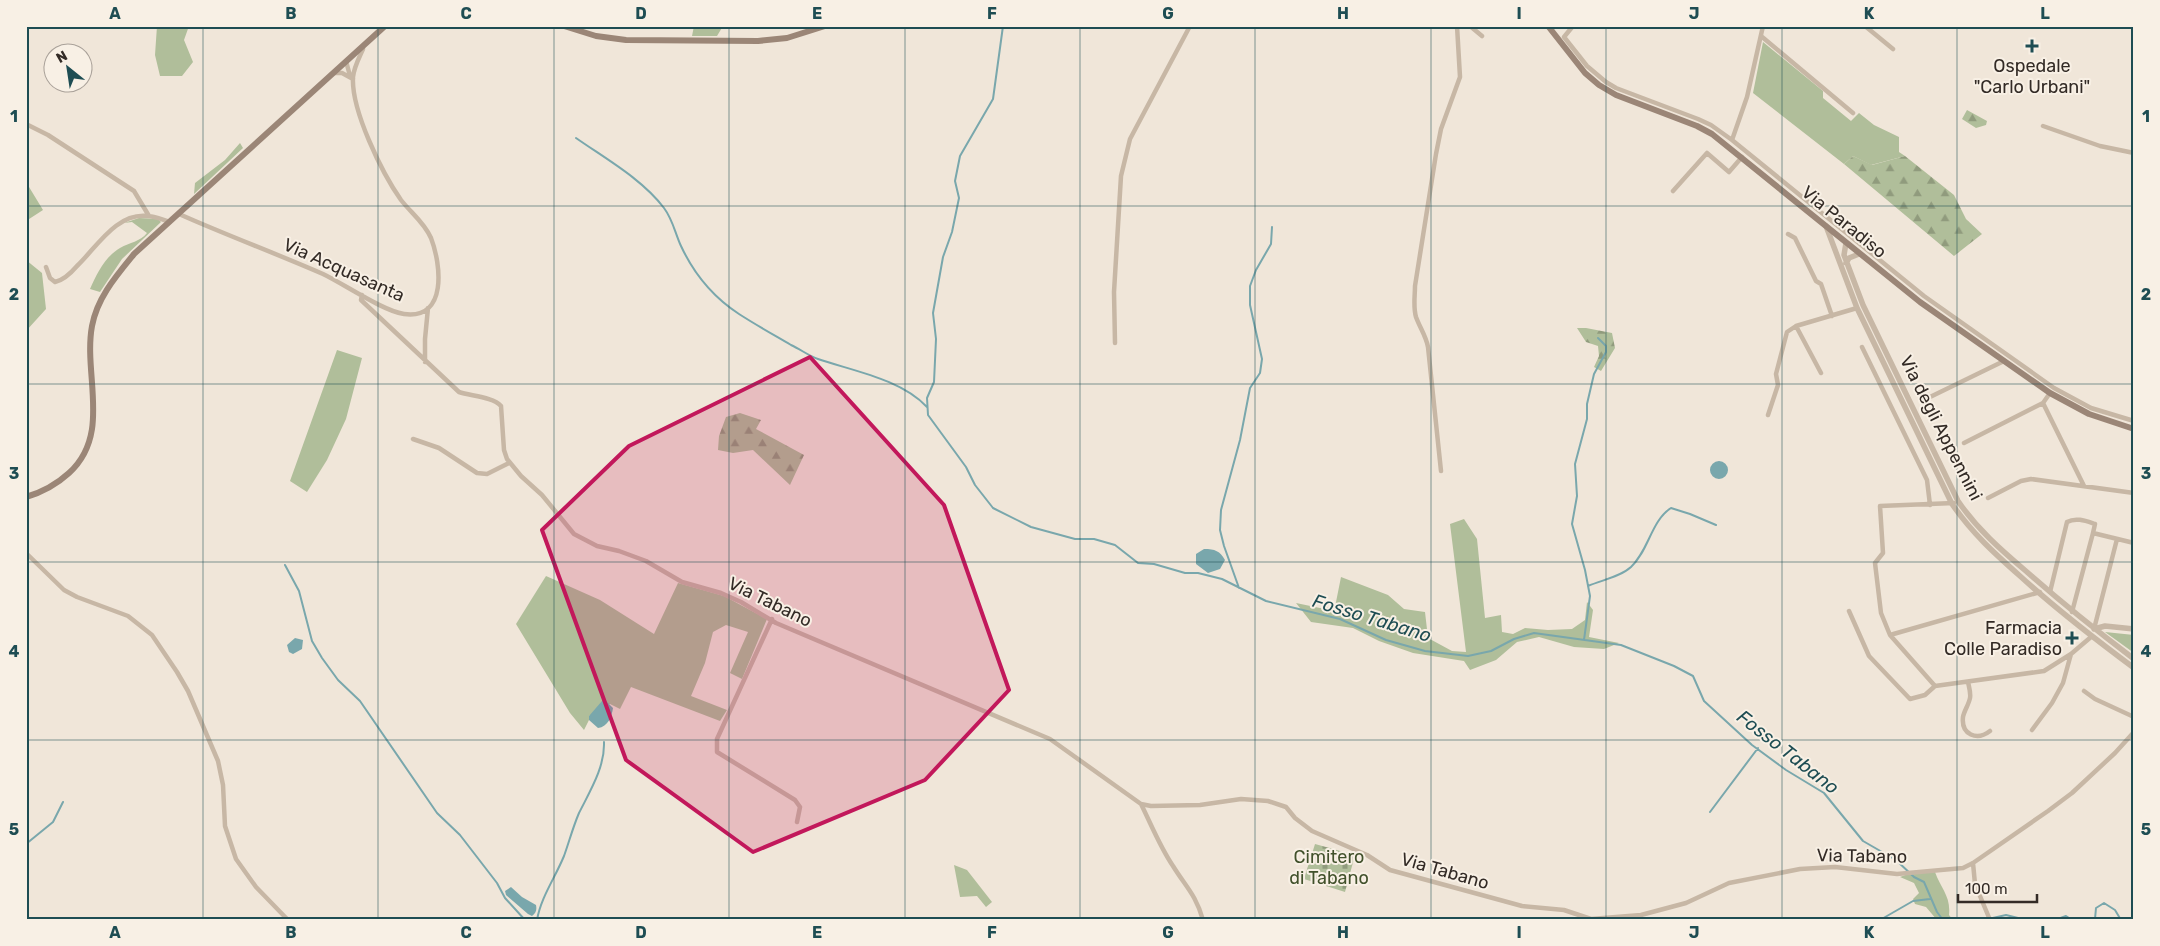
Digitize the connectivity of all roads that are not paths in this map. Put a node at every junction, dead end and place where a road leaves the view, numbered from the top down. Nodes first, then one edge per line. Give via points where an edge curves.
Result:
1 (385, 26) edge
2 (564, 26) edge
3 (825, 26) edge
4 (1190, 26) edge
5 (1457, 26) edge
6 (1470, 26) edge
7 (1548, 26) edge
8 (1573, 26) edge
9 (1763, 26) edge
10 (1865, 26) edge
11 (1482, 36) dead end
12 (1761, 36) junction
13 (365, 43) junction
14 (1893, 49) dead end
15 (346, 60) junction
16 (354, 70) junction
17 (332, 73) junction
18 (352, 78) junction
19 (1853, 113) dead end
20 (26, 124) edge
21 (2043, 126) dead end
22 (1732, 140) junction
23 (2134, 153) edge
24 (1742, 157) junction
25 (1674, 191) dead end
26 (179, 214) junction
27 (149, 216) junction
28 (170, 222) junction
29 (1826, 226) junction
30 (1788, 234) dead end
31 (1846, 243) junction
32 (1836, 254) junction
33 (1859, 254) junction
34 (1846, 263) junction
35 (46, 268) dead end
36 (362, 295) junction
37 (1922, 299) junction
38 (428, 308) junction
39 (1857, 308) junction
40 (1832, 316) junction
41 (1796, 326) junction
42 (1115, 343) dead end
43 (1862, 346) dead end
44 (2004, 361) junction
45 (425, 362) junction
46 (1821, 374) dead end
47 (2050, 393) junction
48 (1930, 397) dead end
49 (2043, 403) junction
50 (1768, 415) dead end
51 (2134, 422) edge
52 (2134, 429) edge
53 (413, 439) dead end
54 (1964, 443) dead end
55 (509, 463) junction
56 (1441, 471) dead end
57 (2084, 486) junction
58 (2134, 493) edge
59 (26, 497) edge
60 (1988, 498) dead end
61 (1955, 502) junction
62 (1930, 504) junction
63 (2093, 533) junction
64 (2117, 539) junction
65 (2134, 543) edge
66 (26, 553) edge
67 (2047, 590) junction
68 (2038, 593) junction
69 (1849, 610) dead end
70 (2072, 612) junction
71 (772, 619) junction
72 (2094, 629) junction
73 (2134, 629) edge
74 (1890, 635) junction
75 (2091, 636) junction
76 (2071, 654) junction
77 (2134, 659) edge
78 (2134, 668) edge
79 (1968, 682) junction
80 (1935, 686) junction
81 (2084, 691) dead end
82 (2134, 717) edge
83 (2032, 730) dead end
84 (1990, 731) dead end
85 (2134, 732) edge
86 (1141, 804) junction
87 (798, 822) dead end
88 (1973, 863) junction
89 (1579, 918) edge
90 (288, 920) edge
91 (1203, 920) edge
92 (1990, 920) edge

1 - 13 main road
2 - 3 main road via 596,36 626,40 739,41 787,38
4 - 42 street via 1130,139 1121,176 1116,240
5 - 56 street via 1460,77 1441,129 1414,306 1428,347
6 - 11 street
7 - 24 main road, Via Paradiso via 1584,73 1599,85 1616,95 1697,126
8 - 22 street via 1564,37 1587,66 1606,82 1698,119
9 - 12 street
10 - 14 street
12 - 19 street
12 - 22 street via 1747,97
13 - 15 main road
13 - 16 street
15 - 16 street
15 - 17 main road
15 - 18 street
16 - 18 street
17 - 18 street
17 - 26 main road
18 - 38 street via 361,121 392,187 431,239 440,274 436,298
20 - 27 street via 134,192
21 - 23 street via 2100,146
22 - 37 street
24 - 25 street via 1729,172 1707,152
24 - 29 main road, Via Paradiso
26 - 28 main road
26 - 36 street, Via Acquasanta via 323,275
27 - 28 street
27 - 35 street via 124,220 59,281 50,278
28 - 59 main road via 134,254 103,296 96,312 91,347 94,412 84,455 61,480
29 - 31 main road, Via Paradiso
29 - 32 street, Via degli Appennini
30 - 40 street via 1795,238 1816,281 1821,284
31 - 32 street via 1838,247
31 - 33 main road, Via Paradiso
31 - 34 street, Via degli Appennini
32 - 39 street, Via degli Appennini
33 - 34 street
33 - 37 main road, Via Paradiso
34 - 61 street, Via degli Appennini
36 - 38 street, Via Acquasanta via 405,314
36 - 45 street via 361,300
37 - 44 main road, Via Paradiso
37 - 51 street via 2072,399
38 - 45 street
39 - 40 street
39 - 61 street, Via degli Appennini
40 - 41 street
41 - 46 street
41 - 50 street via 1787,332 1776,374 1778,385
43 - 62 street via 1928,480
44 - 47 main road, Via Paradiso
44 - 48 street
45 - 55 street via 459,392 493,399 501,406 504,450
47 - 49 street
47 - 52 main road, Via Paradiso via 2089,414
49 - 54 street
49 - 57 street
53 - 55 street via 439,448 477,473 487,474
55 - 71 street, Via Tabano via 542,495 566,526 585,541 646,562 682,582 721,592
57 - 58 street
57 - 60 street via 2031,479
61 - 62 street
61 - 67 street, Via degli Appennini via 1985,536
61 - 68 street, Via degli Appennini via 1966,525 1980,541
62 - 74 street via 1880,506 1883,553 1875,563 1881,613
63 - 64 street
63 - 67 street via 2095,524 2070,520
63 - 70 street
64 - 65 street
64 - 72 street
66 - 90 street via 64,590 128,616 156,641 188,691 218,761 225,826 236,859 256,887
67 - 68 street
67 - 70 street, Via degli Appennini
68 - 74 street
68 - 75 street, Via degli Appennini
69 - 80 street via 1869,656 1910,699 1925,695
70 - 72 street, Via degli Appennini
71 - 86 street, Via Tabano via 1050,739
71 - 87 street via 716,739 716,747 717,752 795,800 800,807
72 - 73 street via 2105,626
72 - 75 street
72 - 77 street, Via degli Appennini
74 - 80 street
75 - 76 street
75 - 78 street, Via degli Appennini
76 - 79 street via 2044,671
76 - 83 street via 2052,703
79 - 80 street
79 - 84 street via 1970,696 1964,726 1969,734 1976,737
81 - 82 street
85 - 88 street, Via Tabano via 2072,793
86 - 89 street, Via Tabano via 1200,805 1241,799 1268,801 1286,806 1312,831 1367,854 1390,870 1522,906 1564,910
86 - 91 street, Via Tabano via 1172,866 1199,904
88 - 89 street, Via Tabano via 1964,868 1905,874 1835,867 1800,869 1729,883 1686,903 1641,915
88 - 92 street via 1975,884

